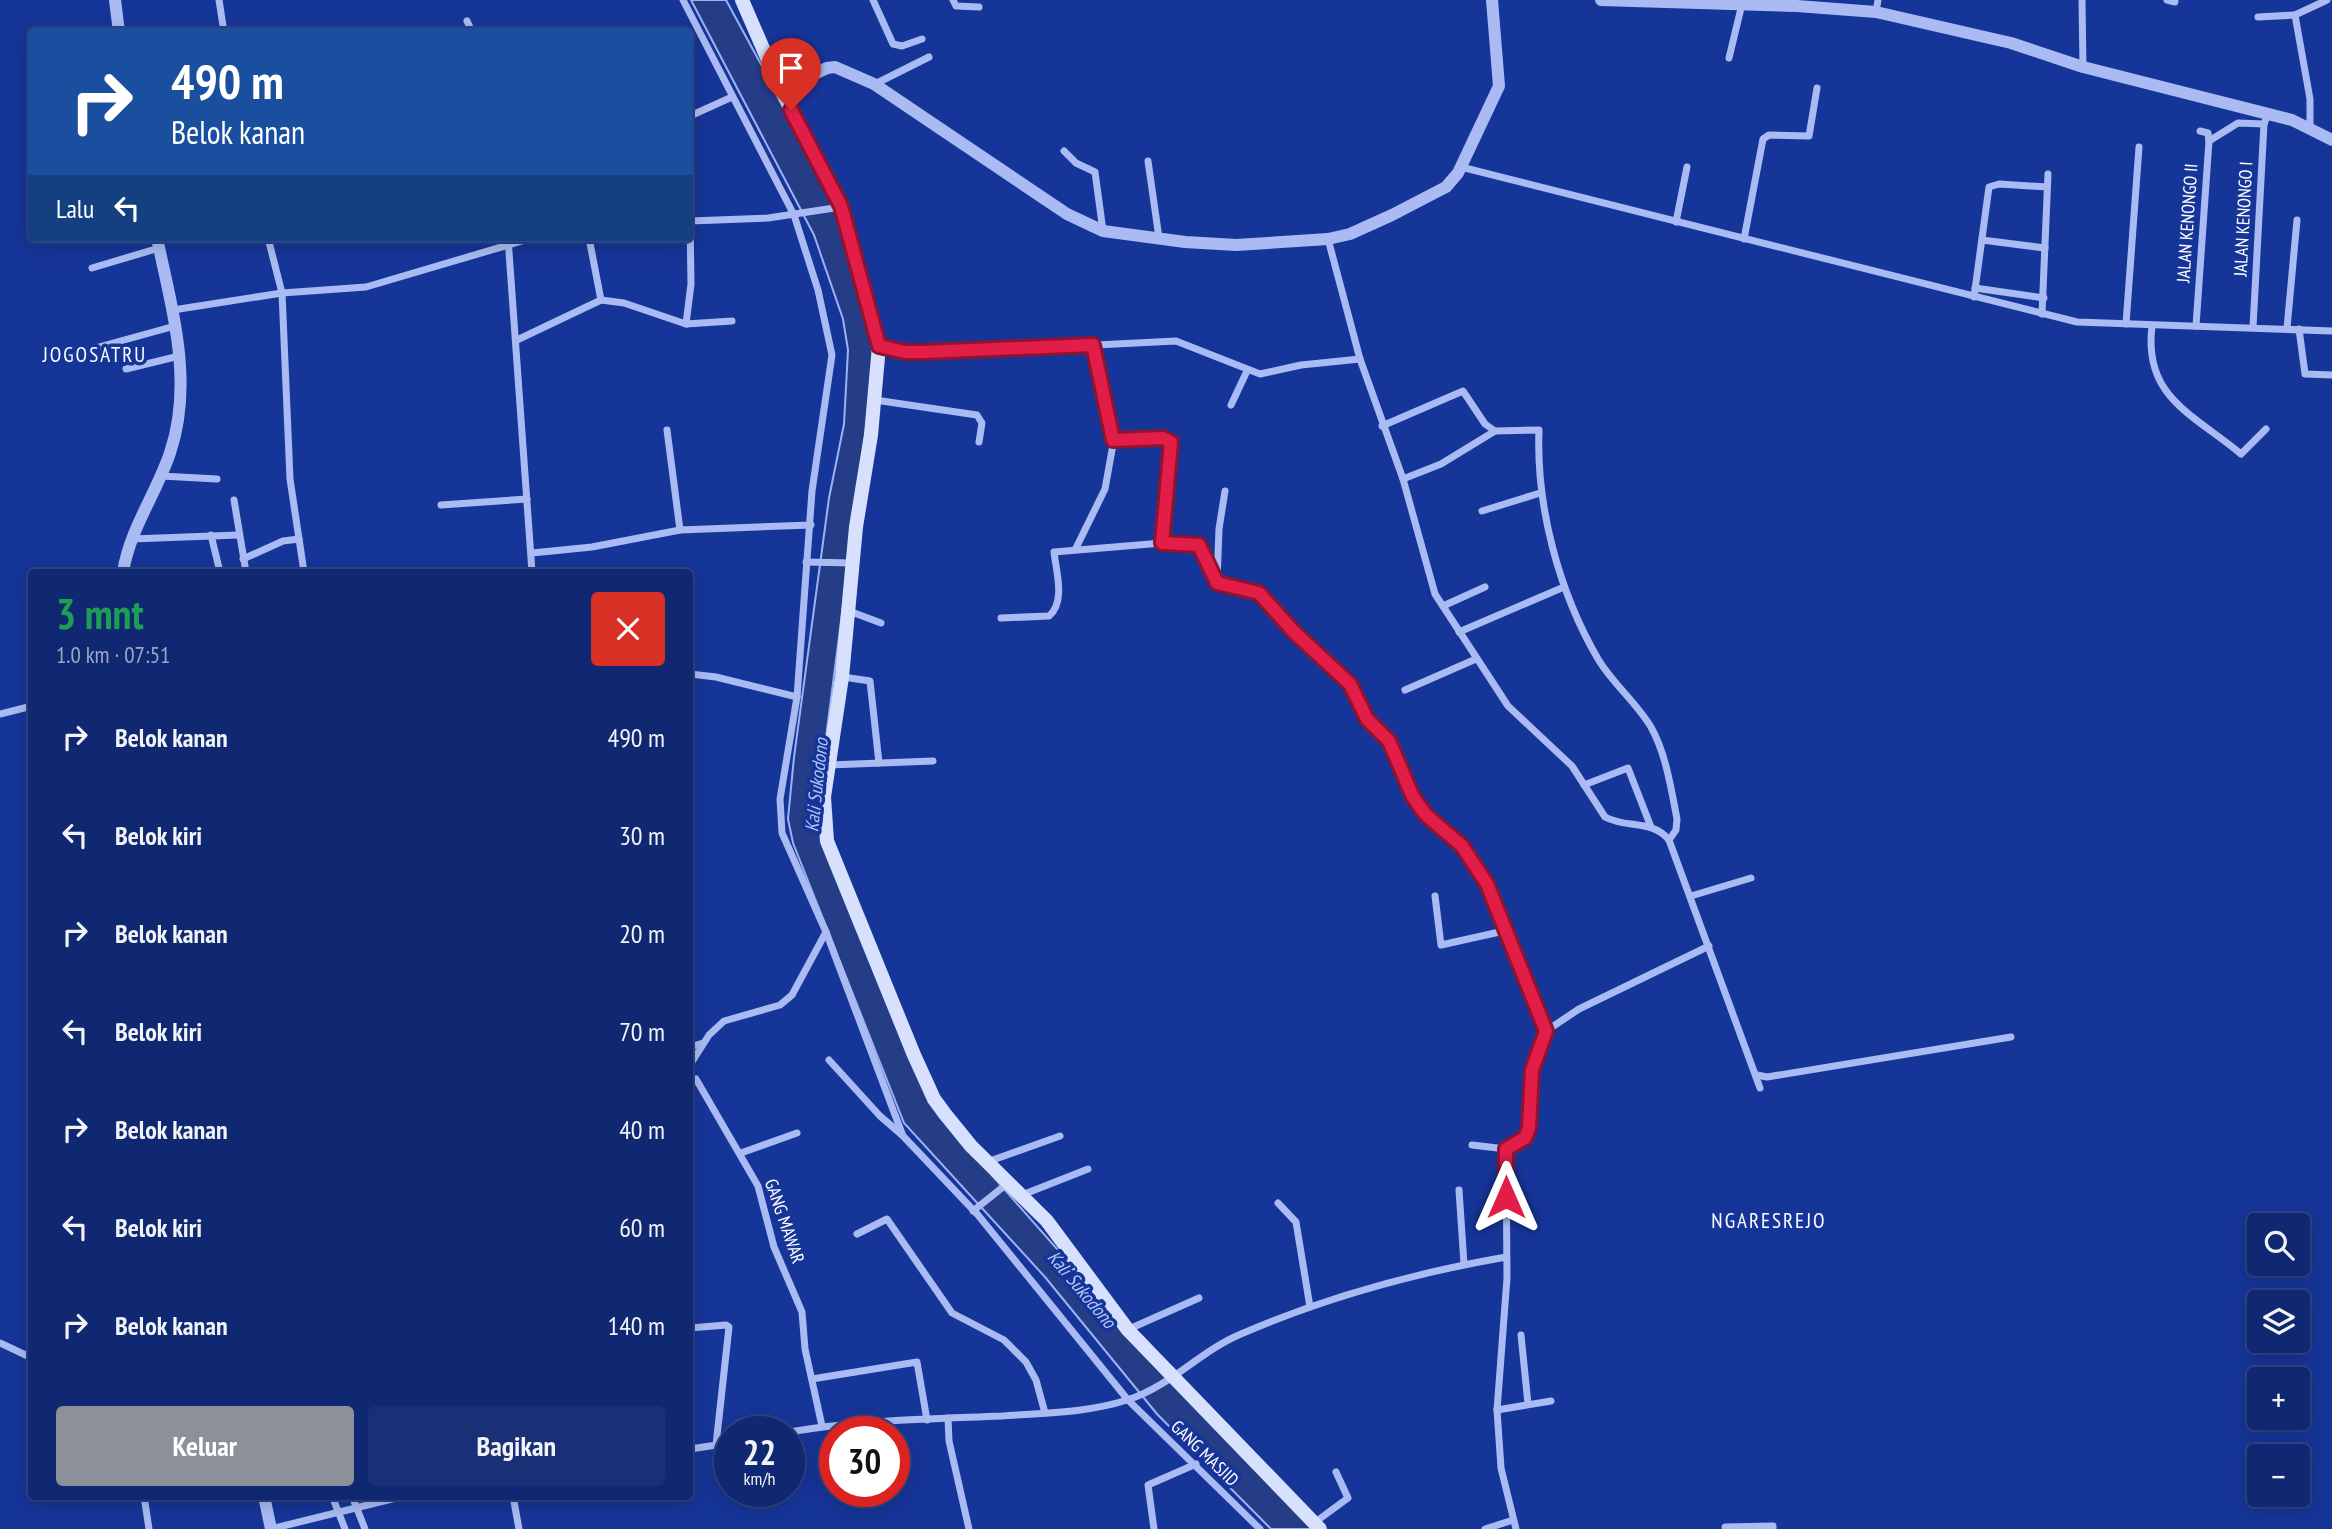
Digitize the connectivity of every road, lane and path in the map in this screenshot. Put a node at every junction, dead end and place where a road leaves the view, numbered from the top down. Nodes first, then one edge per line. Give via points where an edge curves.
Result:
1 (115, 0) edge
2 (219, 0) edge
3 (683, 0) edge
4 (742, 0) edge
5 (873, 0) edge
6 (953, 0) edge
7 (1492, 0) edge
8 (1601, 0) edge
9 (2082, 0) edge
10 (2327, 0) edge
11 (1734, 2) edge
12 (2315, 3) edge
13 (1848, 4) edge
14 (1877, 6) edge
15 (979, 7) dead end
16 (2295, 15) junction
17 (2258, 17) dead end
18 (467, 20) dead end
19 (118, 28) edge
20 (224, 28) edge
21 (470, 28) edge
22 (922, 39) dead end
23 (929, 57) dead end
24 (1729, 58) dead end
25 (2083, 66) junction
26 (874, 84) junction
27 (1817, 88) dead end
28 (781, 90) junction
29 (732, 97) junction
30 (693, 115) edge
31 (2266, 119) junction
32 (2310, 126) junction
33 (2200, 131) dead end
34 (2332, 140) edge
35 (2209, 141) junction
36 (2139, 147) dead end
37 (1065, 151) dead end
38 (1147, 161) dead end
39 (1461, 167) junction
40 (1687, 167) dead end
41 (2048, 174) dead end
42 (2047, 187) junction
43 (839, 207) junction
44 (797, 215) junction
45 (2297, 220) dead end
46 (693, 221) edge
47 (1676, 222) junction
48 (1103, 231) junction
49 (1159, 238) junction
50 (1744, 239) junction
51 (1982, 240) junction
52 (269, 242) edge
53 (505, 242) edge
54 (508, 242) edge
55 (590, 242) edge
56 (690, 242) edge
57 (158, 243) edge
58 (1330, 244) junction
59 (2045, 248) junction
60 (92, 268) dead end
61 (1975, 288) junction
62 (282, 293) junction
63 (1974, 297) junction
64 (2044, 298) junction
65 (601, 300) junction
66 (173, 310) junction
67 (2042, 314) junction
68 (732, 321) dead end
69 (686, 324) junction
70 (2126, 324) junction
71 (175, 326) junction
72 (2152, 326) junction
73 (2196, 326) junction
74 (2253, 327) junction
75 (2287, 328) junction
76 (2299, 329) junction
77 (2332, 331) edge
78 (517, 340) junction
79 (1093, 345) junction
80 (879, 346) junction
81 (78, 353) dead end
82 (179, 356) junction
83 (1360, 359) junction
84 (126, 369) dead end
85 (1247, 371) junction
86 (2332, 375) edge
87 (874, 400) junction
88 (1231, 405) dead end
89 (1382, 426) junction
90 (2266, 429) dead end
91 (667, 430) dead end
92 (1495, 431) junction
93 (1113, 440) junction
94 (979, 442) dead end
95 (160, 476) junction
96 (217, 479) dead end
97 (1403, 479) junction
98 (1225, 491) dead end
99 (1540, 493) junction
100 (527, 499) junction
101 (234, 500) dead end
102 (441, 505) dead end
103 (1482, 511) dead end
104 (811, 525) junction
105 (680, 530) junction
106 (211, 535) junction
107 (238, 535) junction
108 (132, 539) junction
109 (299, 539) junction
110 (1162, 543) junction
111 (1076, 548) junction
112 (532, 552) junction
113 (243, 559) junction
114 (806, 562) junction
115 (851, 563) junction
116 (124, 569) edge
117 (219, 569) edge
118 (245, 569) edge
119 (303, 569) edge
120 (533, 569) edge
121 (1217, 583) junction
122 (1485, 587) dead end
123 (1564, 587) junction
124 (1443, 606) junction
125 (847, 611) junction
126 (1001, 618) dead end
127 (881, 623) dead end
128 (1459, 632) junction
129 (1476, 659) junction
130 (693, 674) edge
131 (842, 677) junction
132 (1405, 690) dead end
133 (797, 697) junction
134 (28, 707) edge
135 (0, 715) edge
136 (933, 761) dead end
137 (879, 763) junction
138 (828, 765) junction
139 (1584, 785) junction
140 (1651, 827) junction
141 (1669, 840) junction
142 (1751, 878) dead end
143 (1435, 896) dead end
144 (1691, 896) junction
145 (1504, 931) junction
146 (827, 936) junction
147 (1709, 946) junction
148 (1546, 1031) junction
149 (2011, 1037) dead end
150 (704, 1042) junction
151 (693, 1045) edge
152 (693, 1060) edge
153 (829, 1060) dead end
154 (693, 1082) edge
155 (797, 1133) dead end
156 (902, 1136) junction
157 (1060, 1136) dead end
158 (1472, 1145) dead end
159 (1506, 1149) junction
160 (741, 1153) junction
161 (987, 1163) junction
162 (1088, 1169) dead end
163 (1006, 1184) junction
164 (1459, 1190) dead end
165 (1022, 1195) junction
166 (1278, 1203) dead end
167 (975, 1209) junction
168 (857, 1234) dead end
169 (1506, 1257) junction
170 (1464, 1264) junction
171 (1199, 1298) dead end
172 (1310, 1307) junction
173 (693, 1328) edge
174 (1128, 1330) junction
175 (1521, 1335) dead end
176 (0, 1343) edge
177 (28, 1356) edge
178 (1174, 1379) junction
179 (812, 1380) junction
180 (1131, 1398) junction
181 (1550, 1401) dead end
182 (1528, 1404) junction
183 (1497, 1410) junction
184 (1045, 1413) junction
185 (719, 1416) edge
186 (820, 1416) edge
187 (948, 1418) junction
188 (927, 1420) junction
189 (910, 1421) edge
190 (714, 1446) edge
191 (693, 1450) edge
192 (1196, 1464) junction
193 (1336, 1472) dead end
194 (145, 1500) edge
195 (265, 1500) edge
196 (334, 1500) edge
197 (352, 1500) edge
198 (387, 1500) edge
199 (514, 1500) edge
200 (352, 1508) junction
201 (338, 1512) junction
202 (1513, 1520) junction
203 (1317, 1526) edge
204 (1724, 1527) dead end
205 (149, 1529) edge
206 (271, 1529) edge
207 (345, 1529) edge
208 (365, 1529) edge
209 (519, 1529) edge
210 (969, 1529) edge
211 (1154, 1529) edge
212 (1260, 1529) edge
213 (1485, 1529) edge
214 (1516, 1529) edge
215 (1773, 1529) edge

1 - 19 street
2 - 20 street
3 - 29 street
4 - 28 main road
5 - 22 street via 892,44 902,46
6 - 15 street via 959,7
7 - 39 street via 1499,86
8 - 11 street
9 - 25 street
10 - 12 street
11 - 13 street
11 - 24 street
12 - 16 street
13 - 14 street
14 - 25 street
16 - 17 street
16 - 32 street via 2310,99
18 - 21 street
23 - 26 street
25 - 31 street
26 - 28 street via 835,67
26 - 48 street via 1067,214
27 - 50 street via 1810,135 1763,139
28 - 43 main road
29 - 30 street
29 - 44 street
31 - 32 street
31 - 35 street, JALAN KENONGO II via 2238,123
31 - 74 street, JALAN KENONGO I
32 - 34 street
33 - 35 street via 2208,133
35 - 73 street, JALAN KENONGO II
36 - 70 street
37 - 48 street via 1076,163 1095,172
38 - 49 street
39 - 47 street
39 - 58 street via 1446,187
40 - 47 street
41 - 42 street
42 - 51 street via 1990,187
42 - 59 street
43 - 44 street
43 - 80 main road
44 - 46 street
44 - 104 street via 832,355
45 - 75 street
47 - 50 street
48 - 49 street
49 - 58 street via 1236,245
50 - 63 street
51 - 59 street
51 - 61 street
52 - 62 street
53 - 62 street via 366,287
54 - 78 street
55 - 65 street
56 - 69 street
57 - 60 street
57 - 66 street
58 - 83 street
59 - 64 street
61 - 63 street
61 - 64 street
62 - 66 street
62 - 109 street via 290,479
63 - 67 street
64 - 67 street
65 - 69 street
65 - 78 street
66 - 71 street
67 - 70 street via 2077,322
68 - 69 street
70 - 72 street
71 - 81 street
71 - 82 street
72 - 73 street
72 - 90 street via 2149,351 2164,391 2241,454
73 - 74 street
74 - 75 street
75 - 76 street
76 - 77 street
76 - 86 street via 2305,374
78 - 100 street
79 - 80 street via 934,352
79 - 85 street via 1176,341
79 - 93 street
80 - 87 main road
82 - 84 street
82 - 95 street via 181,408
83 - 85 street via 1260,374
83 - 89 street
85 - 88 street
87 - 94 street via 978,415 982,423
87 - 115 main road
89 - 92 street via 1463,391
89 - 97 street
91 - 105 street
92 - 97 street via 1441,464
92 - 99 street via 1539,430
93 - 110 street via 1163,438 1171,442
93 - 111 street via 1105,489
95 - 96 street
95 - 108 street
97 - 124 street via 1435,594
98 - 121 street
99 - 103 street
99 - 123 street
100 - 102 street
100 - 112 street
101 - 107 street
104 - 105 street
104 - 114 street
105 - 112 street via 592,547
106 - 107 street
106 - 108 street
106 - 117 street
107 - 113 street
108 - 116 street
109 - 113 street
109 - 119 street
110 - 111 street
110 - 121 street via 1199,545
111 - 126 street via 1054,552 1059,596 1054,612
112 - 120 street
113 - 118 street
114 - 115 street
114 - 133 street
115 - 125 main road
121 - 145 street via 1259,593 1294,632 1343,674 1367,719 1389,741 1413,797 1426,815 1462,846 1487,884
122 - 124 street
123 - 128 street
123 - 141 street via 1597,656 1658,743 1677,819
124 - 128 street
125 - 127 street
125 - 131 main road
128 - 129 street
129 - 132 street
129 - 139 street via 1508,706 1566,759
130 - 133 street
131 - 137 street via 870,681
131 - 138 main road
133 - 146 street via 779,825
134 - 135 street
136 - 137 street
137 - 138 street
138 - 161 main road via 824,824 838,869 934,1099
139 - 140 street via 1605,817
139 - 140 street via 1628,768
140 - 141 street
141 - 144 street
142 - 144 street
143 - 145 street via 1440,945
144 - 147 street
145 - 148 street
146 - 150 street via 792,995 780,1005 724,1021
146 - 156 street
147 - 148 street via 1579,1009
147 - 149 street via 1759,1082 1767,1077
148 - 159 street via 1532,1070 1529,1128 1525,1138
150 - 151 street
150 - 152 street
153 - 156 street, GANG MASJID
154 - 160 street, GANG MAWAR
155 - 160 street
156 - 167 street, GANG MASJID
157 - 161 street
158 - 159 street
159 - 169 street
160 - 179 street, GANG MAWAR via 758,1186 774,1247 802,1312
161 - 163 main road
162 - 165 street
163 - 165 main road
163 - 167 street
164 - 170 street
165 - 174 main road via 1047,1221
166 - 172 street via 1296,1222
167 - 180 street, GANG MASJID
168 - 184 street via 887,1219 952,1313 1004,1340 1026,1362
169 - 170 street
169 - 183 street
170 - 172 street
171 - 174 street
172 - 178 street via 1230,1340
173 - 185 street via 729,1327
174 - 178 main road
175 - 182 street
176 - 177 street
178 - 180 street
178 - 203 main road
179 - 186 street, GANG MAWAR
179 - 188 street via 917,1362
180 - 184 street
180 - 192 street, GANG MASJID
181 - 182 street
182 - 183 street
183 - 202 street via 1501,1468
184 - 187 street
187 - 188 street
187 - 210 street
188 - 189 street
190 - 191 street
192 - 211 street via 1148,1485
192 - 212 street, GANG MASJID
193 - 203 street via 1348,1498
194 - 205 street
195 - 206 street
196 - 201 street
197 - 200 street
198 - 200 street
199 - 209 street
200 - 201 street
200 - 208 street
201 - 206 street
201 - 207 street
202 - 213 street
202 - 214 street
204 - 215 street

